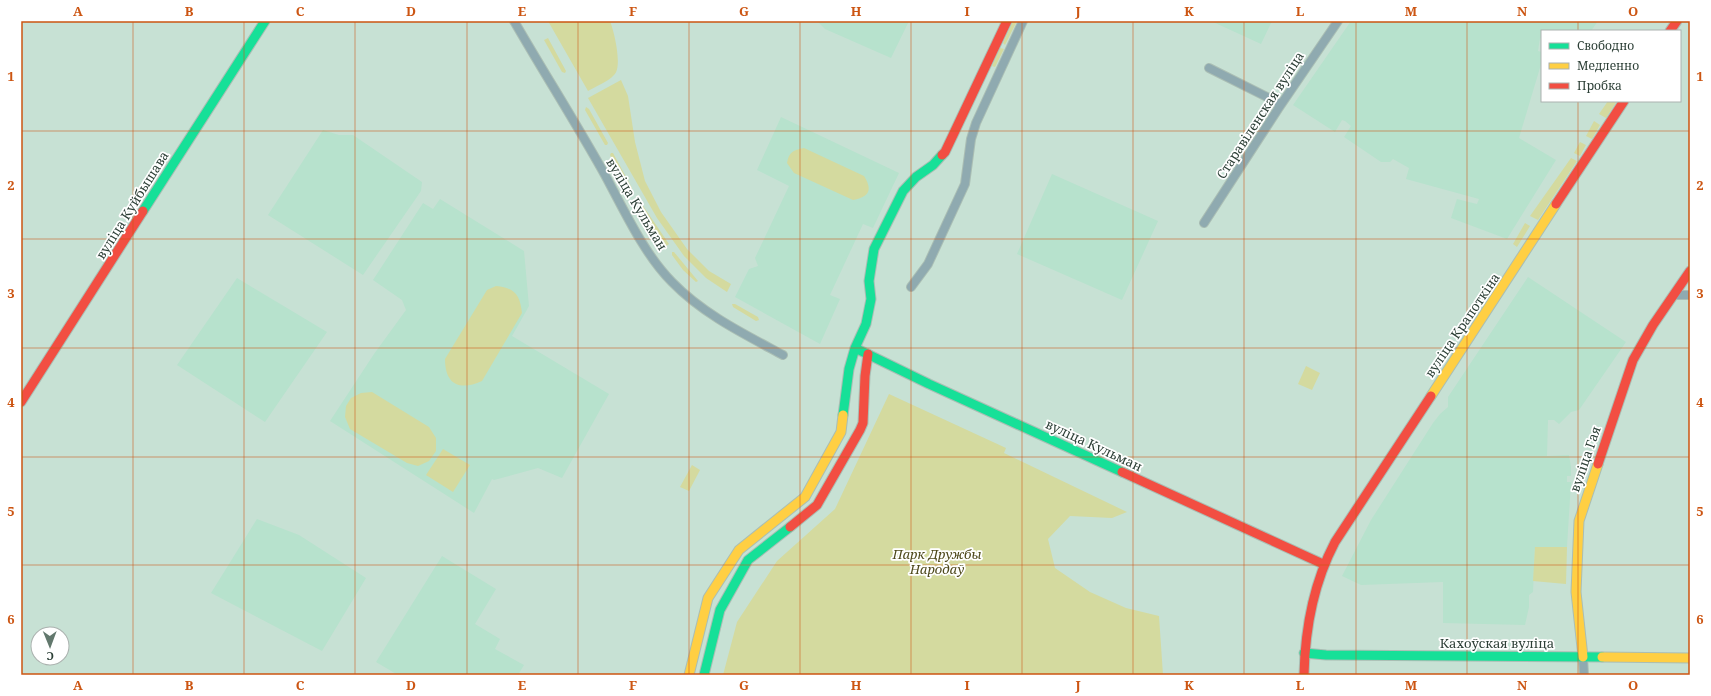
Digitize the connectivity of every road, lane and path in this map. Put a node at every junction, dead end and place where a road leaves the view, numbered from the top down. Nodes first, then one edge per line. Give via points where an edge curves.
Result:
1 (265, 21) edge
2 (514, 21) edge
3 (1007, 21) edge
4 (1023, 21) edge
5 (1338, 21) edge
6 (1677, 21) edge
7 (1671, 30) edge
8 (1208, 68) dead end
9 (1623, 102) edge
10 (1281, 104) junction
11 (1204, 223) dead end
12 (1690, 271) edge
13 (911, 287) dead end
14 (1674, 295) junction
15 (1690, 295) edge
16 (855, 348) junction
17 (868, 354) junction
18 (783, 355) dead end
19 (21, 402) edge
20 (1323, 564) junction
21 (1304, 653) junction
22 (1583, 657) junction
23 (1690, 658) edge
24 (689, 675) edge
25 (704, 675) edge
26 (1304, 675) edge
27 (1584, 675) edge

1 - 19 main road, вуліца Куйбышава
2 - 18 street, вуліца Кульман via 638,236 667,276 702,309
3 - 16 main road via 945,152 903,191 886,222 874,249 869,281 871,299 866,324
4 - 13 street via 976,122 964,184 928,264
5 - 10 street, Старавіленская вуліца
6 - 7 main road
8 - 10 street
9 - 20 main road, вуліца Крапоткіна
10 - 11 street, Старавіленская вуліца
12 - 14 main road, вуліца Гая
14 - 15 street
14 - 22 main road, вуліца Гая via 1649,328 1633,360 1579,521 1576,592
16 - 17 main road, вуліца Кульман
16 - 24 main road via 849,369 841,432 833,448 805,497 739,550 732,560 708,598
17 - 20 main road, вуліца Кульман
17 - 25 main road via 863,423 860,430 817,505 748,560 720,610
20 - 21 main road, вуліца Крапоткіна via 1309,612
21 - 22 main road, Кахоўская вуліца
21 - 26 main road, вуліца Крапоткіна
22 - 23 main road, Кахоўская вуліца
22 - 27 street, вуліца Гая

